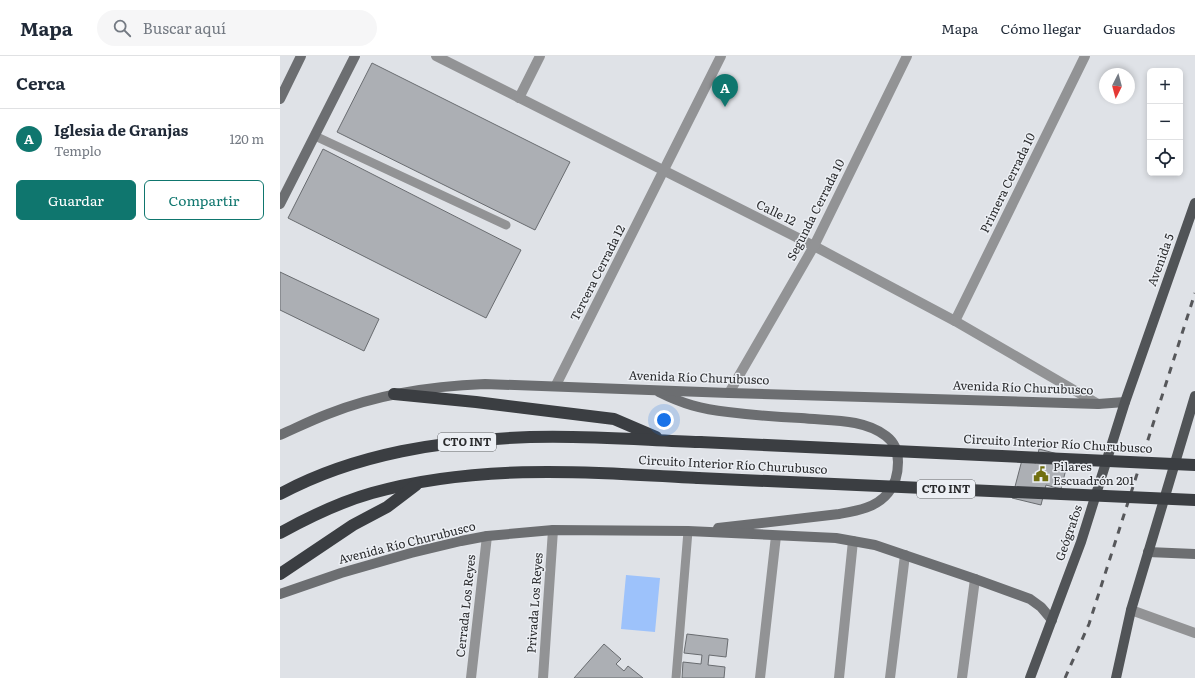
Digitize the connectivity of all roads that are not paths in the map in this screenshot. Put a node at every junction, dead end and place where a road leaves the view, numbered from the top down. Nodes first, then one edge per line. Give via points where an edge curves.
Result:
1 (301, 56) edge
2 (355, 56) edge
3 (436, 56) edge
4 (540, 56) edge
5 (721, 56) edge
6 (907, 56) edge
7 (1085, 56) edge
8 (519, 98) junction
9 (280, 99) edge
10 (315, 136) junction
11 (663, 172) junction
12 (1195, 203) edge
13 (280, 204) edge
14 (506, 226) dead end
15 (814, 246) junction
16 (955, 321) junction
17 (1151, 326) joint
18 (556, 385) junction
19 (656, 390) junction
20 (729, 393) junction
21 (394, 394) junction
22 (1195, 396) edge
23 (1125, 402) junction
24 (1098, 404) junction
25 (1192, 411) edge
26 (280, 435) edge
27 (662, 440) junction
28 (1195, 465) edge
29 (420, 482) junction
30 (280, 494) edge
31 (1195, 500) edge
32 (553, 530) junction
33 (688, 531) junction
34 (280, 533) edge
35 (487, 536) junction
36 (776, 536) junction
37 (853, 541) junction
38 (1148, 552) junction
39 (1195, 554) edge
40 (905, 555) junction
41 (280, 574) edge
42 (975, 579) junction
43 (280, 594) edge
44 (1131, 610) junction
45 (1052, 620) junction
46 (1195, 633) edge
47 (472, 678) edge
48 (543, 678) edge
49 (676, 678) edge
50 (760, 678) edge
51 (839, 678) edge
52 (890, 678) edge
53 (962, 678) edge
54 (1030, 678) edge
55 (1116, 678) edge

1 - 9 main road
2 - 10 main road
3 - 8 street, Calle 12
4 - 8 street
5 - 11 street, Tercera Cerrada 12
6 - 15 street, Segunda Cerrada 10
7 - 16 street, Primera Cerrada 10
8 - 11 street, Calle 12
10 - 13 main road
10 - 14 lane
11 - 15 street, Calle 12
11 - 18 street, Tercera Cerrada 12
12 - 17 main road, Avenida 5
15 - 16 street, Calle 12
15 - 20 street, Segunda Cerrada 10
16 - 24 street, Calle 12
17 - 23 main road, Geógrafos
18 - 19 main road, Avenida Río Churubusco
18 - 21 main road, Avenida Río Churubusco via 446,385
19 - 20 main road, Avenida Río Churubusco
19 - 33 main road via 685,404 712,410 861,424 886,435 897,450 898,469 894,484 882,500 866,508 839,514
20 - 24 main road, Avenida Río Churubusco
21 - 26 main road, Avenida Río Churubusco via 329,413
21 - 27 highway via 614,419
22 - 25 main road
23 - 24 main road, Avenida Río Churubusco
23 - 45 main road, Geógrafos via 1081,542
25 - 38 main road
27 - 28 highway, Circuito Interior Río Churubusco / CTO INT, bridge
27 - 30 highway, Circuito Interior Río Churubusco / CTO INT via 530,437 410,449 364,460
29 - 31 highway, Circuito Interior Río Churubusco / CTO INT, bridge via 463,476 586,472
29 - 34 highway, Circuito Interior Río Churubusco / CTO INT via 372,493 333,507
29 - 41 highway via 386,507 353,525
32 - 33 main road, Avenida Río Churubusco
32 - 35 main road, Avenida Río Churubusco
32 - 48 street, Privada Los Reyes
33 - 36 main road, Avenida Río Churubusco
33 - 49 lane
35 - 43 main road, Avenida Río Churubusco via 411,553 340,573
35 - 47 street, Cerrada Los Reyes
36 - 37 main road, Avenida Río Churubusco
36 - 50 street
37 - 40 main road, Avenida Río Churubusco
37 - 51 street
38 - 39 main road
38 - 44 main road
40 - 42 main road, Avenida Río Churubusco
40 - 52 street
42 - 45 main road, Avenida Río Churubusco via 1030,599
42 - 53 street
44 - 46 street
44 - 55 main road
45 - 54 main road, Geógrafos

